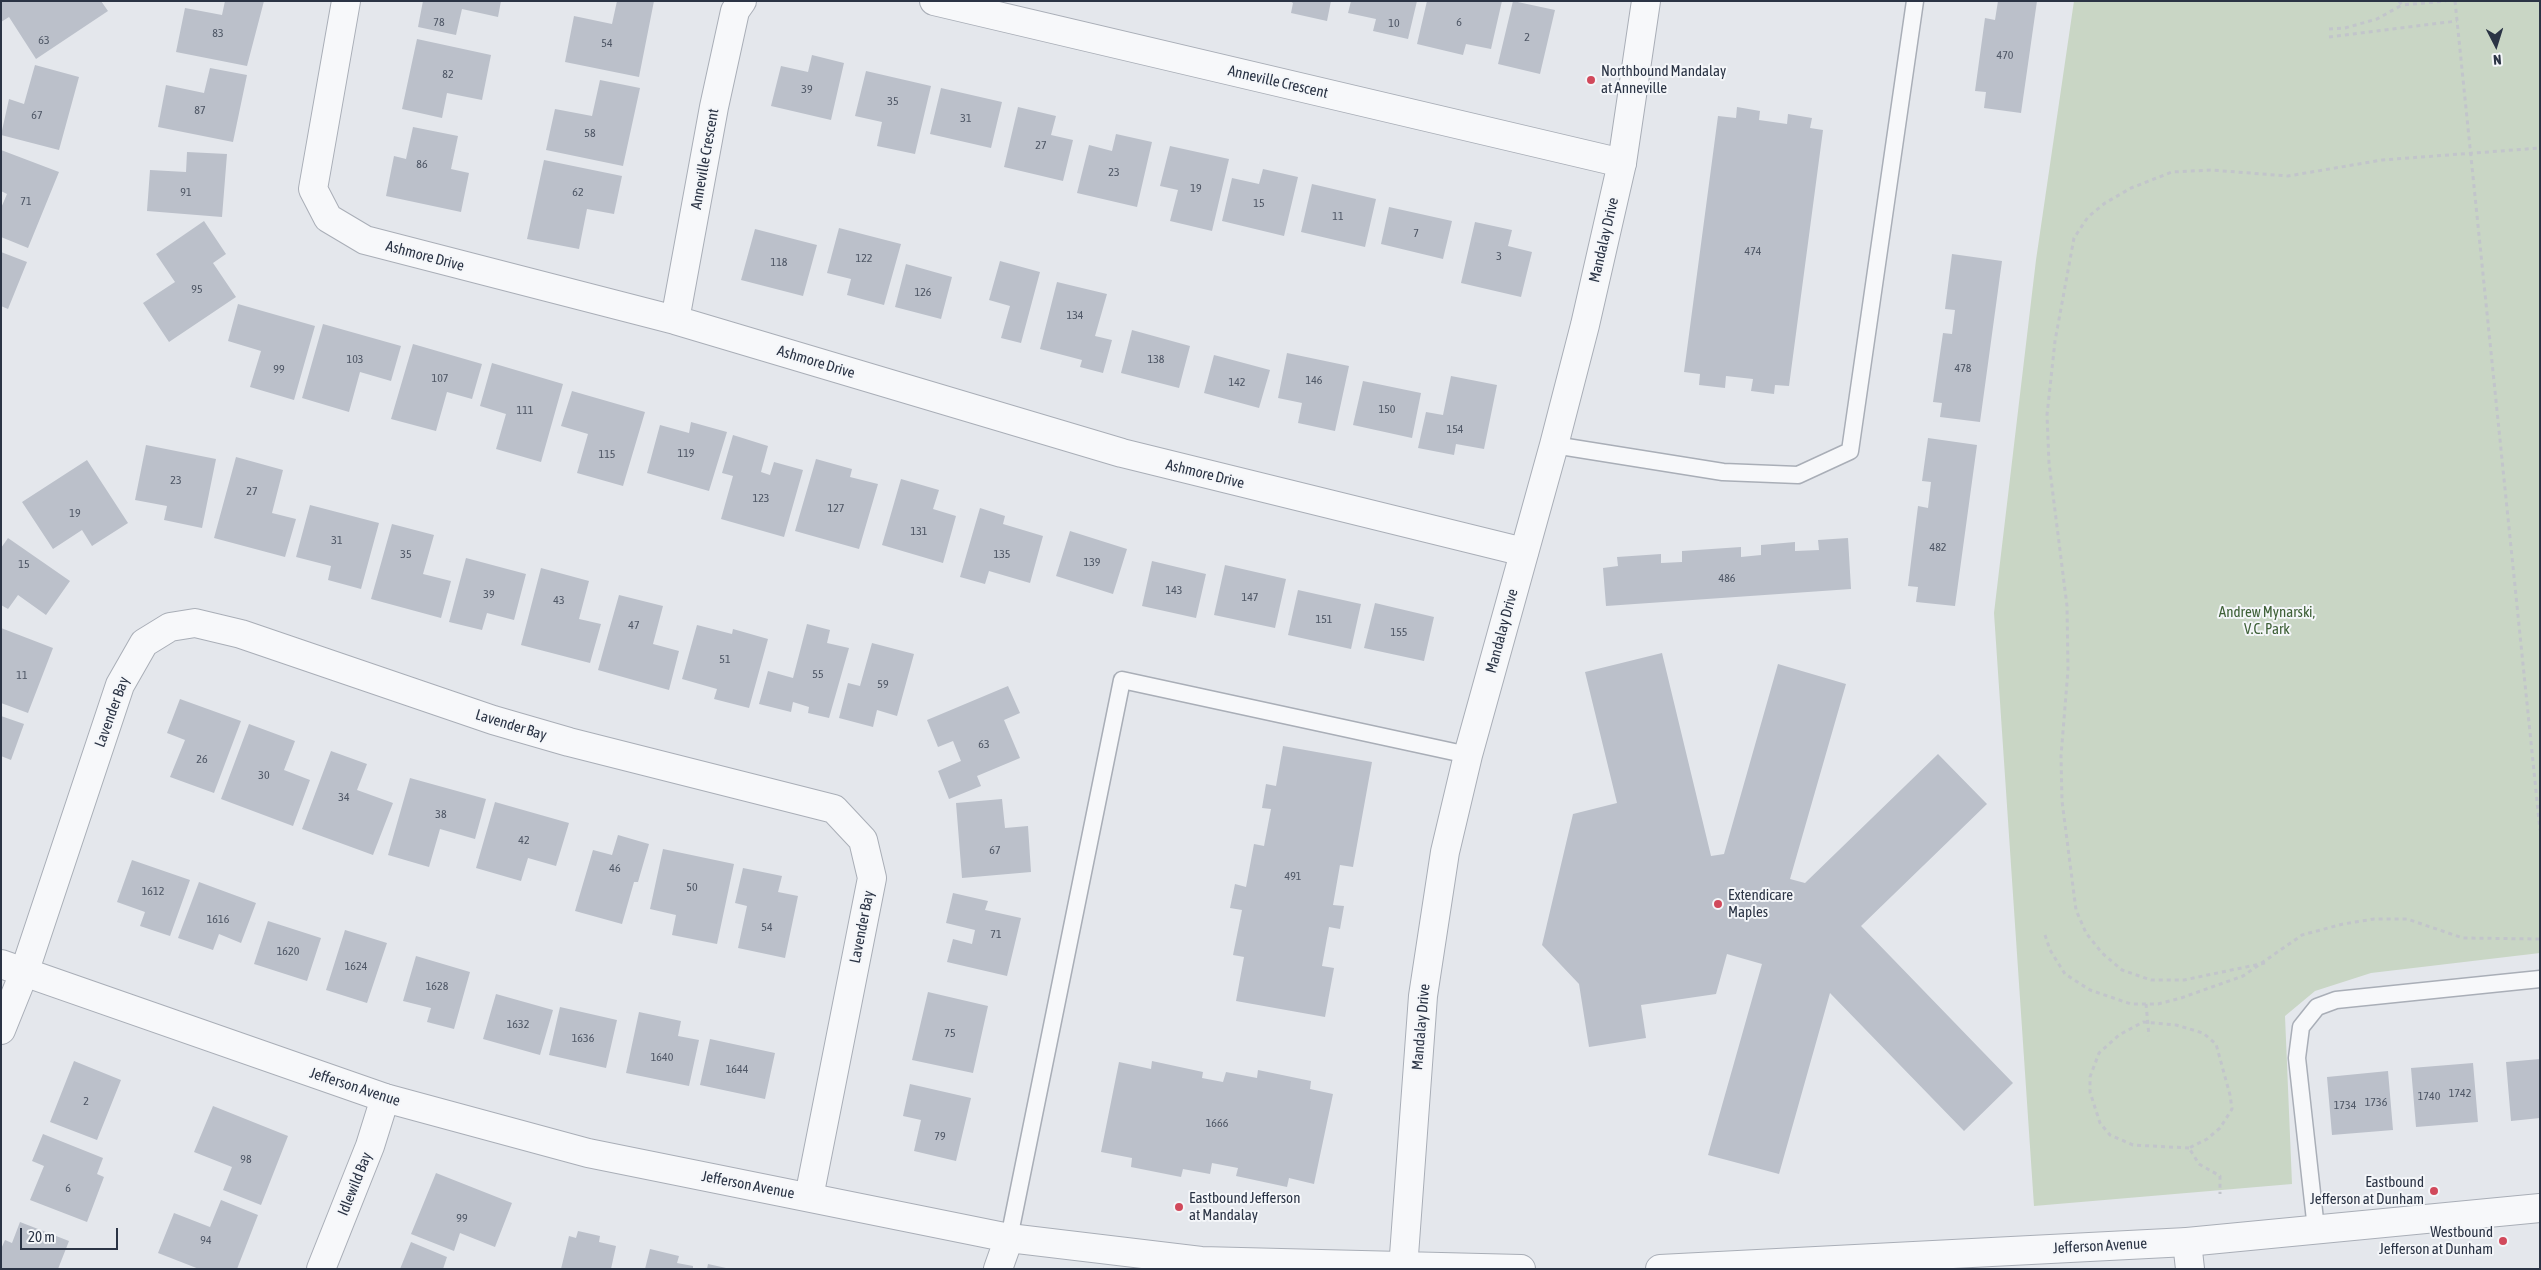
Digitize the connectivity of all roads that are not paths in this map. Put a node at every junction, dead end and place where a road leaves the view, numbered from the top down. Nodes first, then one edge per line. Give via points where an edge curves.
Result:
1 (346, 1) edge
2 (742, 1) edge
3 (934, 1) edge
4 (1646, 1) edge
5 (1915, 1) edge
6 (1622, 162) junction
7 (676, 320) junction
8 (1554, 445) junction
9 (1524, 552) junction
10 (1468, 755) junction
11 (13, 968) edge
12 (2540, 980) edge
13 (1, 1030) edge
14 (385, 1098) junction
15 (809, 1197) junction
16 (2540, 1208) edge
17 (2316, 1228) junction
18 (1009, 1238) junction
19 (2188, 1242) junction
20 (1201, 1265) edge
21 (1403, 1268) edge
22 (321, 1269) edge
23 (998, 1269) edge
24 (1520, 1269) edge
25 (1660, 1269) edge
26 (2190, 1269) edge

1 - 7 street, Ashmore Drive via 313,189 328,218 365,240
2 - 7 street, Anneville Crescent via 735,11 714,107
3 - 6 street, Anneville Crescent
4 - 6 street, Mandalay Drive
5 - 8 lane via 1850,451 1798,475 1722,472
6 - 8 street, Mandalay Drive
7 - 9 street, Ashmore Drive via 1122,453
8 - 9 street, Mandalay Drive
9 - 10 street, Mandalay Drive
10 - 18 lane via 1122,680
10 - 21 street, Mandalay Drive via 1445,852 1423,996
11 - 13 street
11 - 14 street, Jefferson Avenue
11 - 15 street, Lavender Bay via 120,685 144,643 170,627 195,623 241,634 493,720 834,809 862,840 872,878
12 - 17 lane via 2336,1000 2317,1007 2301,1027 2298,1058
14 - 15 street, Jefferson Avenue via 588,1153
14 - 22 street, Idlewild Bay via 370,1146
15 - 18 street, Jefferson Avenue
16 - 17 street, Jefferson Avenue
17 - 19 street, Jefferson Avenue
18 - 20 street, Jefferson Avenue
18 - 23 street
19 - 25 street, Jefferson Avenue
19 - 26 street
20 - 21 street, Jefferson Avenue
21 - 24 street, Jefferson Avenue

